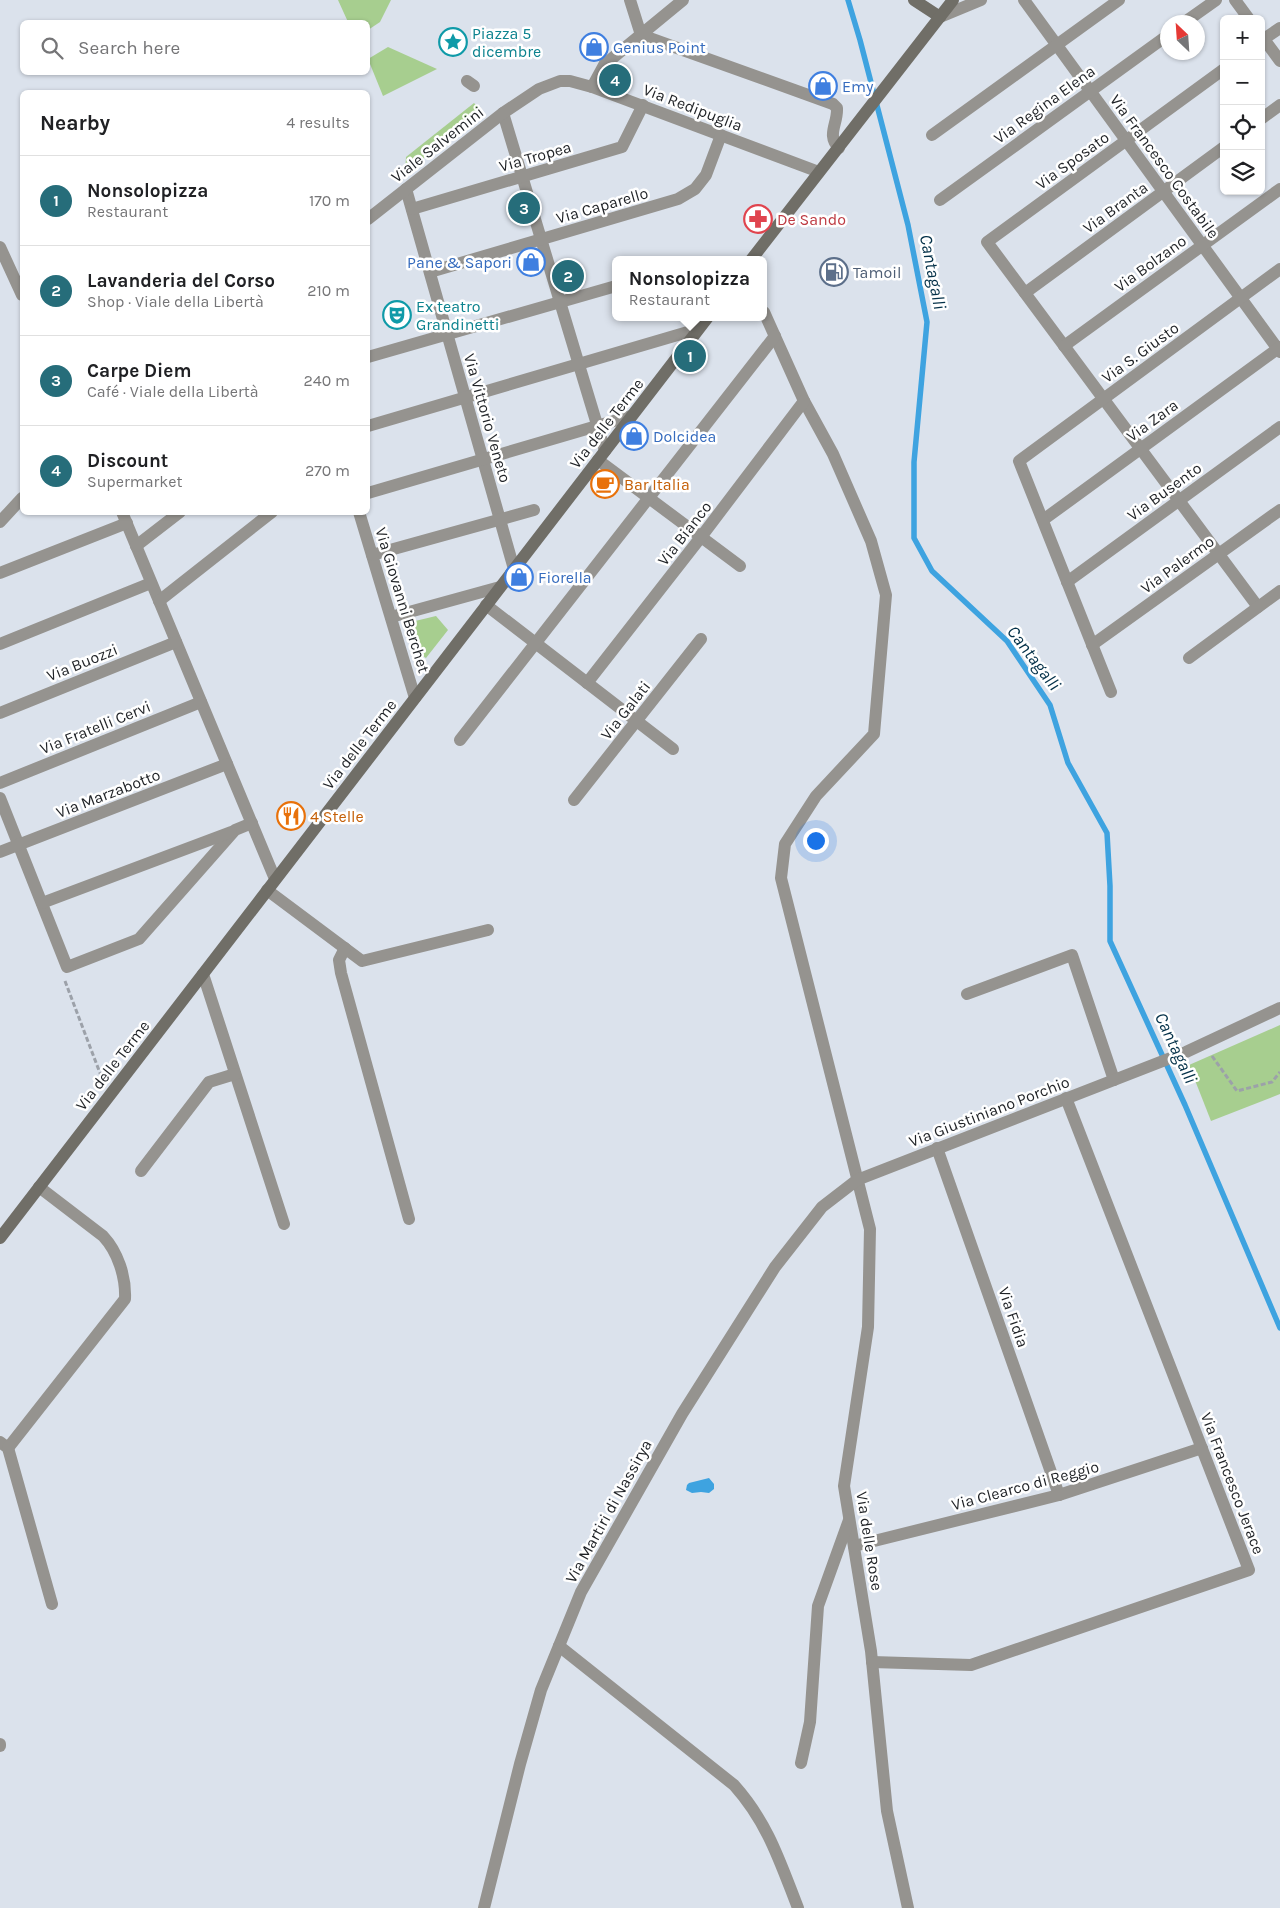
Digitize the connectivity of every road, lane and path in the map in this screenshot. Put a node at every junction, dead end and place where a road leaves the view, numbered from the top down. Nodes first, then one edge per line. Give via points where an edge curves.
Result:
1 (630, 0) edge
2 (683, 0) edge
3 (914, 0) edge
4 (953, 0) edge
5 (982, 0) edge
6 (1024, 0) edge
7 (1119, 0) edge
8 (1216, 0) edge
9 (1235, 0) edge
10 (1195, 15) edge
11 (1246, 15) edge
12 (940, 17) junction
13 (1280, 28) edge
14 (641, 35) junction
15 (1265, 37) edge
16 (1160, 41) edge
17 (1265, 43) edge
18 (1057, 45) junction
19 (1280, 61) edge
20 (1220, 72) edge
21 (592, 87) junction
22 (1090, 91) junction
23 (1280, 105) edge
24 (643, 106) junction
25 (503, 113) junction
26 (1265, 116) edge
27 (721, 135) junction
28 (932, 135) dead end
29 (1126, 140) junction
30 (838, 148) junction
31 (1220, 150) edge
32 (819, 172) junction
33 (522, 177) junction
34 (406, 188) junction
35 (1280, 189) edge
36 (1163, 191) junction
37 (940, 200) dead end
38 (412, 209) junction
39 (370, 216) edge
40 (541, 240) junction
41 (1202, 245) junction
42 (0, 247) edge
43 (754, 256) edge
44 (1280, 269) edge
45 (430, 272) junction
46 (612, 287) edge
47 (20, 290) edge
48 (1025, 293) junction
49 (1241, 298) junction
50 (560, 302) junction
51 (767, 319) edge
52 (705, 321) edge
53 (698, 329) junction
54 (447, 334) junction
55 (775, 336) junction
56 (1064, 346) junction
57 (1279, 349) edge
58 (370, 355) edge
59 (579, 364) junction
60 (465, 397) junction
61 (1104, 399) junction
62 (804, 401) junction
63 (631, 416) junction
64 (370, 425) edge
65 (598, 426) junction
66 (1280, 427) edge
67 (1140, 449) junction
68 (601, 455) junction
69 (483, 460) junction
70 (370, 492) edge
71 (649, 498) junction
72 (20, 500) edge
73 (1179, 501) junction
74 (534, 510) dead end
75 (1280, 510) edge
76 (176, 515) edge
77 (268, 515) edge
78 (360, 515) edge
79 (124, 518) edge
80 (500, 520) junction
81 (1043, 520) junction
82 (0, 522) edge
83 (701, 537) junction
84 (136, 546) junction
85 (1218, 554) junction
86 (372, 555) junction
87 (740, 566) dead end
88 (514, 569) junction
89 (0, 573) edge
90 (1067, 582) junction
91 (151, 583) junction
92 (500, 587) junction
93 (1280, 591) edge
94 (159, 601) junction
95 (486, 605) junction
96 (1258, 607) junction
97 (391, 617) junction
98 (701, 639) dead end
99 (176, 642) junction
100 (536, 643) junction
101 (0, 644) edge
102 (1092, 645) junction
103 (1189, 658) dead end
104 (587, 683) junction
105 (1112, 692) dead end
106 (415, 698) junction
107 (201, 702) junction
108 (0, 712) edge
109 (637, 721) junction
110 (460, 740) dead end
111 (673, 749) dead end
112 (227, 764) junction
113 (0, 783) edge
114 (0, 798) edge
115 (574, 800) dead end
116 (252, 823) junction
117 (235, 830) junction
118 (19, 845) junction
119 (0, 852) edge
120 (276, 879) junction
121 (267, 890) junction
122 (42, 903) junction
123 (488, 930) dead end
124 (345, 948) junction
125 (67, 966) junction
126 (203, 974) junction
127 (967, 994) dead end
128 (1280, 1008) edge
129 (1203, 1044) junction
130 (1280, 1072) edge
131 (235, 1074) junction
132 (1114, 1080) junction
133 (108, 1097) junction
134 (1066, 1098) junction
135 (938, 1148) junction
136 (141, 1171) dead end
137 (857, 1180) junction
138 (39, 1188) junction
139 (409, 1219) dead end
140 (284, 1224) dead end
141 (0, 1238) edge
142 (4, 1445) edge
143 (1202, 1448) junction
144 (1059, 1495) junction
145 (850, 1518) junction
146 (854, 1546) junction
147 (52, 1604) dead end
148 (559, 1646) junction
149 (872, 1662) junction
150 (801, 1763) dead end
151 (484, 1908) edge
152 (798, 1908) edge
153 (908, 1908) edge

1 - 14 street
2 - 14 street
3 - 12 main road
4 - 12 main road
5 - 12 street
6 - 18 street, Via Francesco Costabile
7 - 18 street
8 - 10 street
9 - 11 street
12 - 30 main road
13 - 15 street
14 - 21 street via 604,66
14 - 30 street via 833,104 838,114 832,138
16 - 22 street, Via Regina Elena
17 - 19 street
18 - 22 street, Via Francesco Costabile
18 - 28 street
20 - 29 street, Via Sposato
21 - 24 street, Via Redipuglia
21 - 25 street, Via Redipuglia via 570,80 560,81 539,89
22 - 29 street, Via Francesco Costabile
22 - 37 street, Via Regina Elena
23 - 26 street
24 - 27 street, Via Redipuglia
24 - 33 street, Via Tropea via 622,147
25 - 33 street
25 - 34 street, Viale Salvemini
27 - 32 street, Via Redipuglia
27 - 40 street, Via Caparello via 706,175 695,189 684,196
29 - 36 street, Via Francesco Costabile
29 - 48 street, Via Sposato via 987,242
30 - 32 main road
31 - 36 street, Via Branta
32 - 43 main road
33 - 38 street, Via Tropea
33 - 40 street
34 - 38 street, Via Vittorio Veneto
34 - 39 street, Viale Salvemini
35 - 41 street, Via Bolzano
36 - 41 street, Via Francesco Costabile
36 - 48 street, Via Branta
38 - 45 street, Via Vittorio Veneto
40 - 45 street, Via Caparello
40 - 50 street
41 - 49 street, Via Francesco Costabile
41 - 56 street, Via Bolzano
42 - 47 street
44 - 49 street, Via S. Giusto
45 - 54 street, Via Vittorio Veneto
46 - 50 street
48 - 56 street
49 - 57 street, Via Francesco Costabile
49 - 61 street, Via S. Giusto
50 - 54 street
50 - 59 street
51 - 55 street, Via delle Rose
52 - 53 main road, Via delle Terme
53 - 59 street
53 - 63 main road, Via delle Terme
54 - 58 street
54 - 60 street, Via Vittorio Veneto
55 - 62 street, Via delle Rose
55 - 71 street
56 - 61 street
57 - 67 street, Via Zara
59 - 60 street
59 - 65 street
60 - 64 street
60 - 69 street, Via Vittorio Veneto
61 - 67 street
61 - 81 street, Via S. Giusto via 1019,462
62 - 83 street, Via Bianco
62 - 137 street, Via delle Rose via 833,454 871,541 886,595 874,734 816,796 785,844 780,878
63 - 65 street
63 - 68 main road, Via delle Terme
65 - 68 street
65 - 69 street
66 - 73 street, Via Busento
67 - 73 street
67 - 81 street, Via Zara
68 - 71 street
68 - 88 main road, Via delle Terme
69 - 70 street
69 - 80 street, Via Vittorio Veneto
71 - 83 street
71 - 100 street
72 - 82 street
73 - 85 street
73 - 90 street, Via Busento
74 - 80 street
75 - 85 street, Via Palermo
76 - 84 street
77 - 94 street
78 - 86 street, Via Giovanni Berchet
79 - 84 street
79 - 89 street
80 - 86 street
80 - 88 street, Via Vittorio Veneto
81 - 90 street
83 - 87 street
83 - 104 street, Via Bianco
84 - 91 street
85 - 96 street
85 - 102 street, Via Palermo
86 - 97 street, Via Giovanni Berchet
88 - 92 main road, Via delle Terme
90 - 102 street
91 - 94 street
91 - 101 street
92 - 95 main road, Via delle Terme
92 - 97 street
93 - 96 street
94 - 99 street
95 - 100 street
95 - 106 main road, Via delle Terme
96 - 103 street
97 - 106 street, Via Giovanni Berchet
98 - 109 street, Via Galati
99 - 107 street
99 - 108 street, Via Buozzi
100 - 104 street
100 - 110 street
102 - 105 street
104 - 109 street
106 - 120 main road, Via delle Terme
107 - 112 street
107 - 113 street, Via Fratelli Cervi
109 - 111 street
109 - 115 street, Via Galati
112 - 116 street
112 - 118 street, Via Marzabotto
114 - 118 street
116 - 117 street
116 - 120 street
117 - 122 street
117 - 125 street via 139,938
118 - 119 street, Via Marzabotto
118 - 122 street
120 - 121 main road, Via delle Terme
121 - 124 street
121 - 126 main road, Via delle Terme
122 - 125 street
123 - 124 street via 362,961
124 - 139 street via 338,960 341,973
125 - 133 path via 64,978
126 - 131 street
126 - 133 main road, Via delle Terme
127 - 132 street via 1072,955
128 - 129 street
129 - 130 path via 1237,1091 1272,1082
129 - 132 street, Via Giustiniano Porchio
131 - 136 street via 209,1082
131 - 140 street
132 - 134 street, Via Giustiniano Porchio
133 - 138 main road, Via delle Terme
134 - 135 street, Via Giustiniano Porchio
134 - 143 street, Via Francesco Jerace
135 - 137 street, Via Giustiniano Porchio
135 - 144 street, Via Fidia
137 - 145 street, Via delle Rose via 870,1229 868,1327 844,1486
137 - 148 street, Via Martiri di Nassirya via 822,1207 775,1267 658,1454 581,1592
138 - 141 main road, Via delle Terme
138 - 142 street via 112,1245 126,1288 124,1299
142 - 147 street
143 - 144 street, Via Clearco di Reggio
143 - 149 street, Via Francesco Jerace via 1250,1570 971,1665
144 - 146 street, Via Clearco di Reggio
145 - 146 street, Via delle Rose
145 - 150 street via 818,1606 810,1722
146 - 149 street, Via delle Rose
148 - 151 street, Via Martiri di Nassirya via 541,1690
148 - 152 street via 734,1785 751,1804 770,1837
149 - 153 street, Via delle Rose via 887,1811

